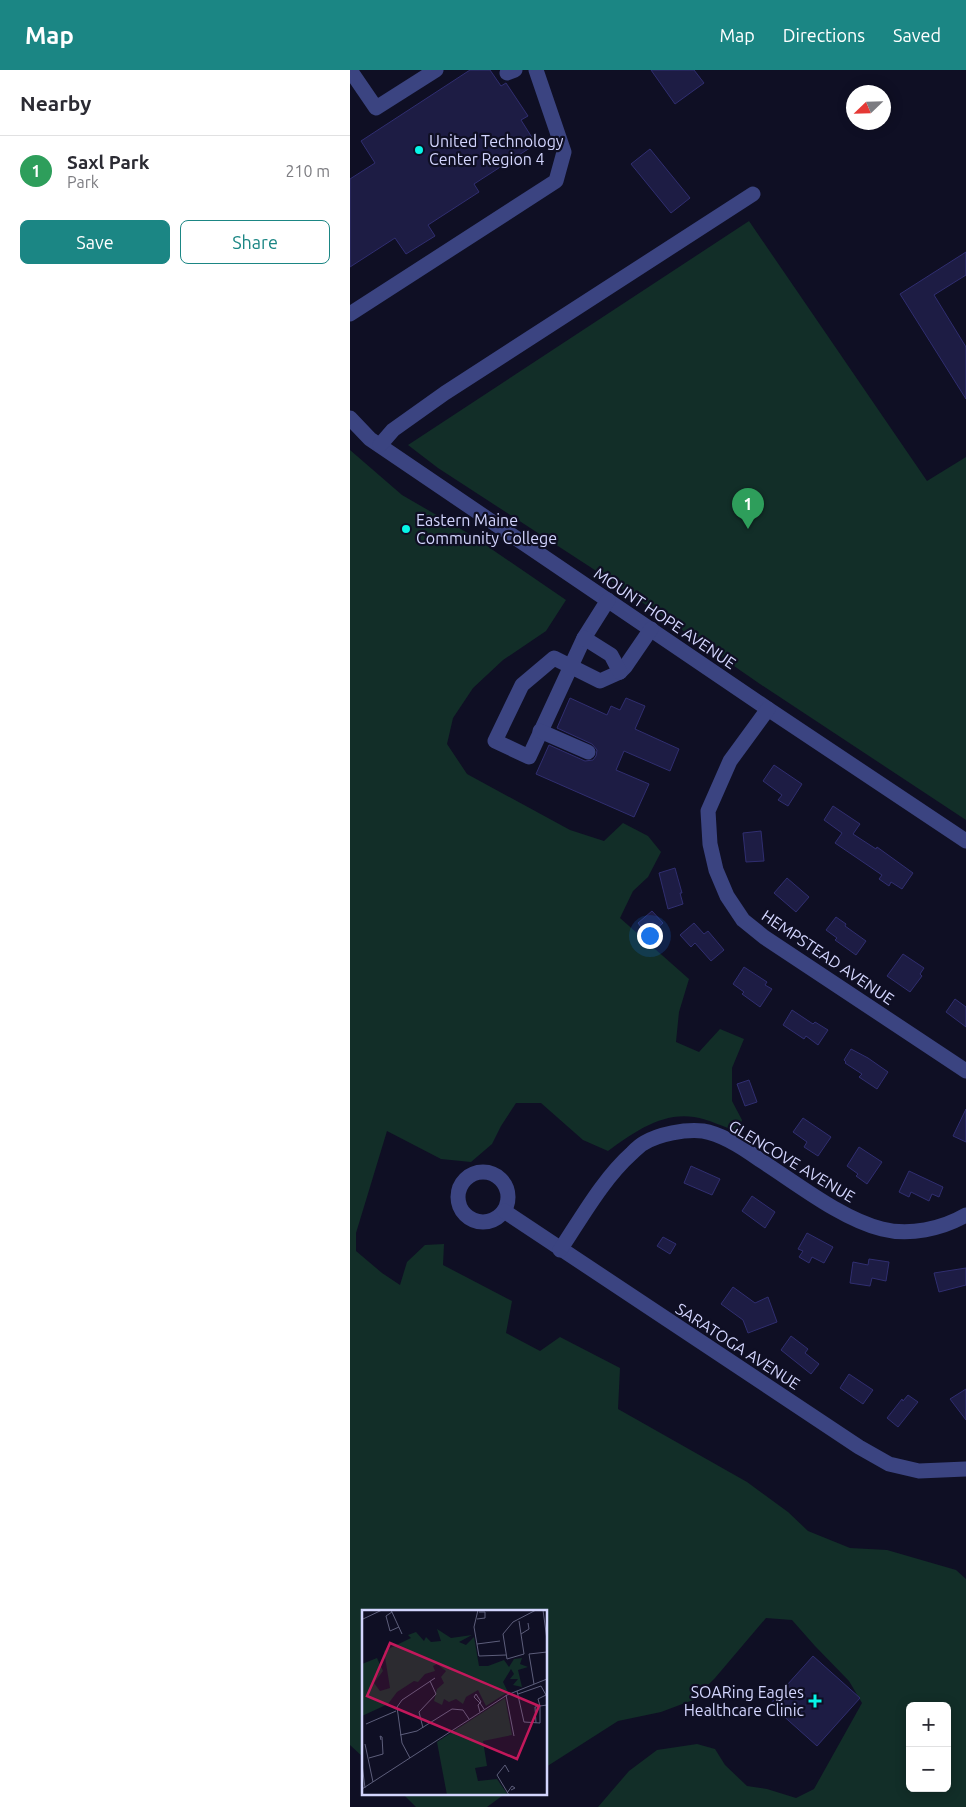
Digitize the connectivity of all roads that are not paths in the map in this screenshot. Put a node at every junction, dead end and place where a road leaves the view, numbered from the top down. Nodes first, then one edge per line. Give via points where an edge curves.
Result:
1 (350, 70) edge
2 (436, 70) edge
3 (536, 70) edge
4 (753, 194) dead end
5 (350, 314) edge
6 (350, 418) edge
7 (380, 445) junction
8 (608, 600) junction
9 (651, 630) junction
10 (584, 638) junction
11 (570, 666) junction
12 (620, 672) junction
13 (768, 709) junction
14 (540, 731) junction
15 (588, 752) dead end
16 (966, 841) edge
17 (966, 1071) edge
18 (504, 1211) dead end
19 (966, 1215) edge
20 (560, 1250) junction
21 (966, 1469) edge

1 - 2 street via 376,108
3 - 5 street via 564,152 556,181
4 - 7 street via 445,393 393,430
6 - 7 street, MOUNT HOPE AVENUE
7 - 8 street, MOUNT HOPE AVENUE
8 - 9 street, MOUNT HOPE AVENUE
8 - 10 street
9 - 12 street
9 - 13 street, MOUNT HOPE AVENUE
10 - 11 street
10 - 12 street via 611,656
11 - 12 street via 600,681
11 - 14 street
11 - 14 street via 554,658 522,685 496,741 529,757
13 - 16 street, MOUNT HOPE AVENUE
13 - 17 street, HEMPSTEAD AVENUE via 730,761 708,810 710,844 727,896 743,920 764,937
14 - 15 street
18 - 20 street, SARATOGA AVENUE
19 - 20 street, GLENCOVE AVENUE via 942,1225 909,1232 882,1229 854,1219 722,1138 702,1131 684,1132 643,1143 616,1167
20 - 21 street, SARATOGA AVENUE via 874,1456 889,1464 919,1471

